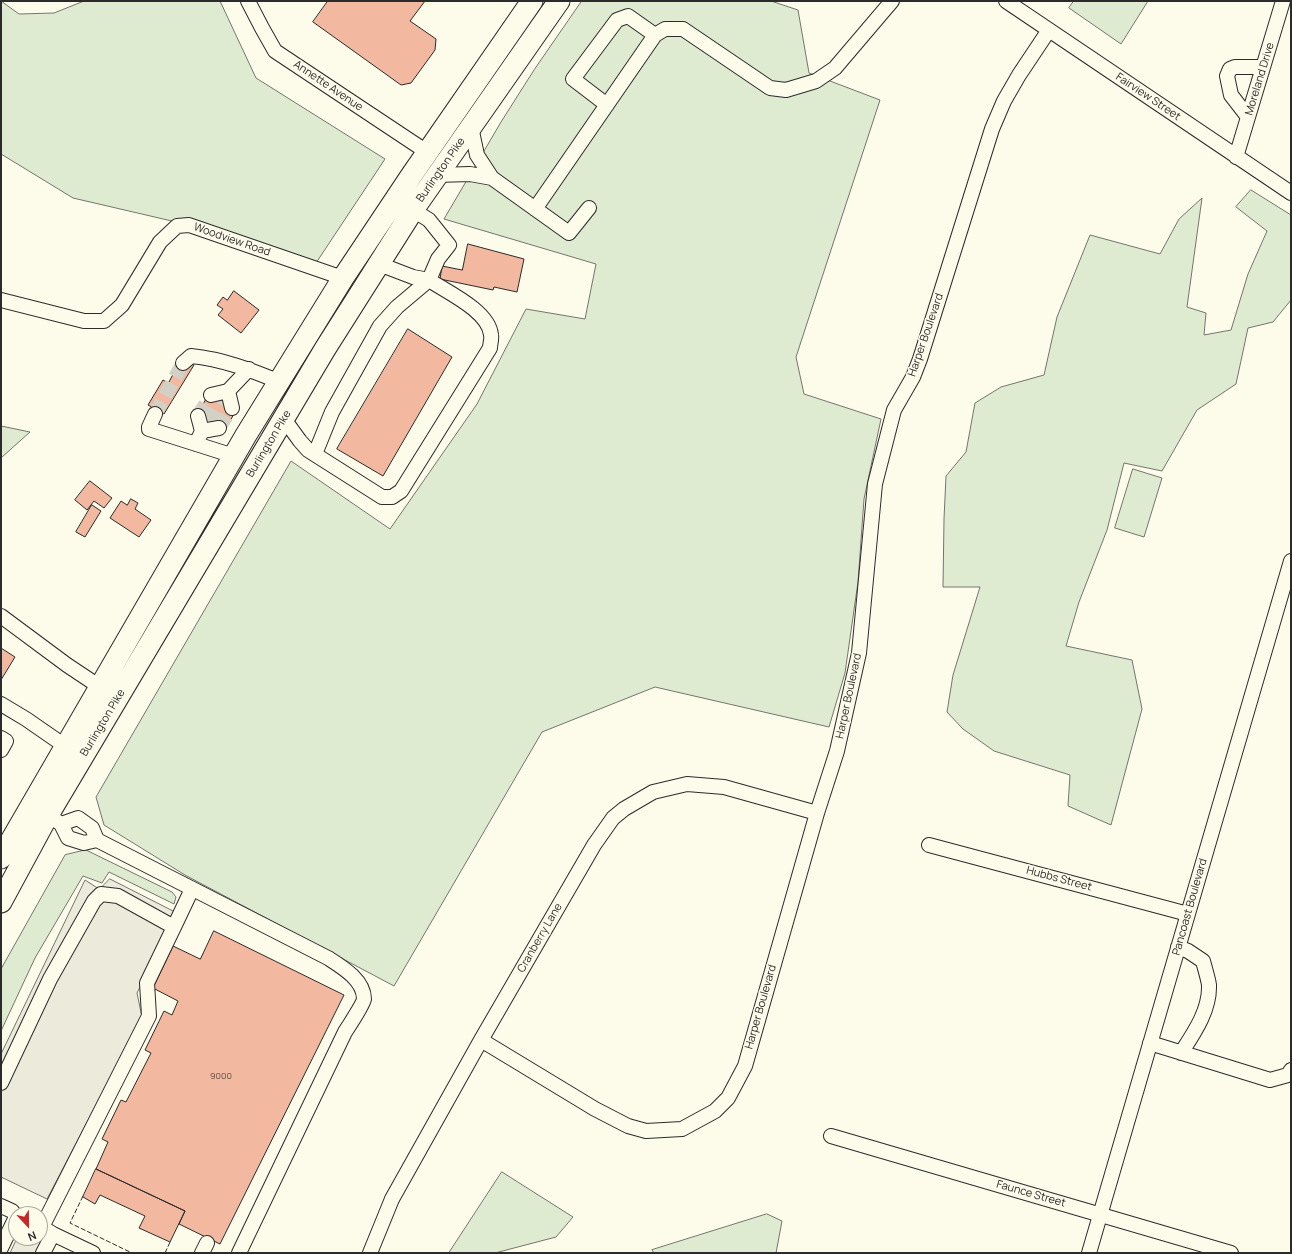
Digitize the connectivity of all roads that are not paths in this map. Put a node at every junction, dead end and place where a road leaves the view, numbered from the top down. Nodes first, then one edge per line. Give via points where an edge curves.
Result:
1 (248, 1) edge
2 (532, 1) edge
3 (892, 1) edge
4 (1006, 1) edge
5 (1283, 1) edge
6 (558, 4) edge
7 (1050, 30) junction
8 (655, 35) junction
9 (1263, 67) junction
10 (607, 105) junction
11 (1248, 117) junction
12 (471, 127) junction
13 (427, 152) junction
14 (1236, 157) junction
15 (437, 175) junction
16 (492, 178) junction
17 (1291, 193) edge
18 (589, 208) dead end
19 (535, 209) junction
20 (413, 210) junction
21 (378, 264) junction
22 (343, 278) junction
23 (429, 280) junction
24 (1, 300) edge
25 (183, 363) tunnel mouth
26 (250, 369) junction
27 (280, 382) junction
28 (223, 399) tunnel mouth
29 (155, 414) tunnel mouth
30 (284, 419) junction
31 (207, 424) tunnel mouth
32 (196, 444) junction
33 (315, 454) junction
34 (234, 456) junction
35 (1291, 561) edge
36 (1, 616) edge
37 (100, 686) junction
38 (1, 704) edge
39 (1, 738) edge
40 (66, 746) junction
41 (1, 750) edge
42 (817, 813) junction
43 (55, 819) junction
44 (96, 840) junction
45 (930, 844) dead end
46 (1, 858) edge
47 (192, 889) junction
48 (1, 902) edge
49 (1188, 914) junction
50 (174, 927) junction
51 (1178, 948) junction
52 (481, 1040) junction
53 (1150, 1043) junction
54 (1181, 1053) junction
55 (1291, 1070) edge
56 (1, 1083) edge
57 (831, 1136) dead end
58 (1100, 1215) junction
59 (48, 1223) edge
60 (48, 1231) edge
61 (8, 1233) edge
62 (1, 1248) edge
63 (86, 1252) edge
64 (238, 1253) edge
65 (370, 1253) edge
66 (1089, 1253) edge
67 (1231, 1253) edge

1 - 13 street, Annette Avenue via 275,51
2 - 13 highway, Burlington Pike
3 - 8 street via 836,68 816,81 786,90 770,88 683,29 665,29
4 - 7 street, Fairview Street
5 - 9 street, Moreland Drive
6 - 12 highway, Burlington Pike
7 - 14 street, Fairview Street
7 - 42 street, Harper Boulevard via 1004,101 992,129 920,359 894,410 875,484 859,653 837,751
8 - 10 street
8 - 10 street via 628,16 617,20 573,79
9 - 11 street, Moreland Drive
9 - 11 street via 1235,67 1230,69 1227,76 1231,95
10 - 19 street
11 - 14 street, Moreland Drive
12 - 15 highway, Burlington Pike
12 - 16 street via 478,155
13 - 22 highway, Burlington Pike
14 - 17 street, Fairview Street
15 - 16 street via 470,174
15 - 20 highway, Burlington Pike
16 - 19 street
18 - 19 street via 569,233
20 - 21 highway, Burlington Pike
20 - 23 street via 428,220 449,245 438,259
21 - 23 street
21 - 30 highway, Burlington Pike
22 - 24 street, Woodview Road via 189,225 178,226 160,242 122,305 104,321 84,321
22 - 27 highway, Burlington Pike
23 - 33 street via 397,307 380,326 332,412
23 - 33 street via 471,306 486,321 491,334 490,348 401,491 392,497 382,497
25 - 26 street via 191,356 204,357
26 - 27 street
26 - 28 street
27 - 34 highway, Burlington Pike
29 - 32 street via 149,429
30 - 33 street via 300,441
30 - 43 highway, Burlington Pike
31 - 32 street
32 - 34 street
34 - 37 highway, Burlington Pike
35 - 49 street, Pancoast Boulevard
36 - 37 street
37 - 40 highway, Burlington Pike
38 - 40 street
39 - 41 street via 6,741
40 - 46 highway, Burlington Pike
42 - 52 street, Cranberry Lane via 724,787 687,784 653,792 624,809 613,818 594,845
42 - 52 street, Harper Boulevard via 745,1066 728,1098 715,1111 682,1130 646,1131 628,1126
43 - 44 street via 68,838 84,843
43 - 44 street via 78,818 92,828
43 - 48 highway, Burlington Pike
44 - 47 street
45 - 49 street, Hubbs Street
47 - 50 street
47 - 64 street via 328,958 347,971 361,986 364,1000 345,1032
49 - 51 street, Pancoast Boulevard
50 - 56 street via 118,896 101,894 94,901 50,979
50 - 59 street via 147,983 149,1016
51 - 53 street, Pancoast Boulevard
51 - 54 street via 1203,961 1209,985 1206,1007
52 - 65 street, Cranberry Lane via 392,1199
53 - 54 street
53 - 58 street, Pancoast Boulevard
54 - 55 street via 1270,1080 1288,1075
57 - 58 street, Faunce Street
58 - 66 street, Pancoast Boulevard
58 - 67 street, Faunce Street
60 - 63 street
61 - 62 street

